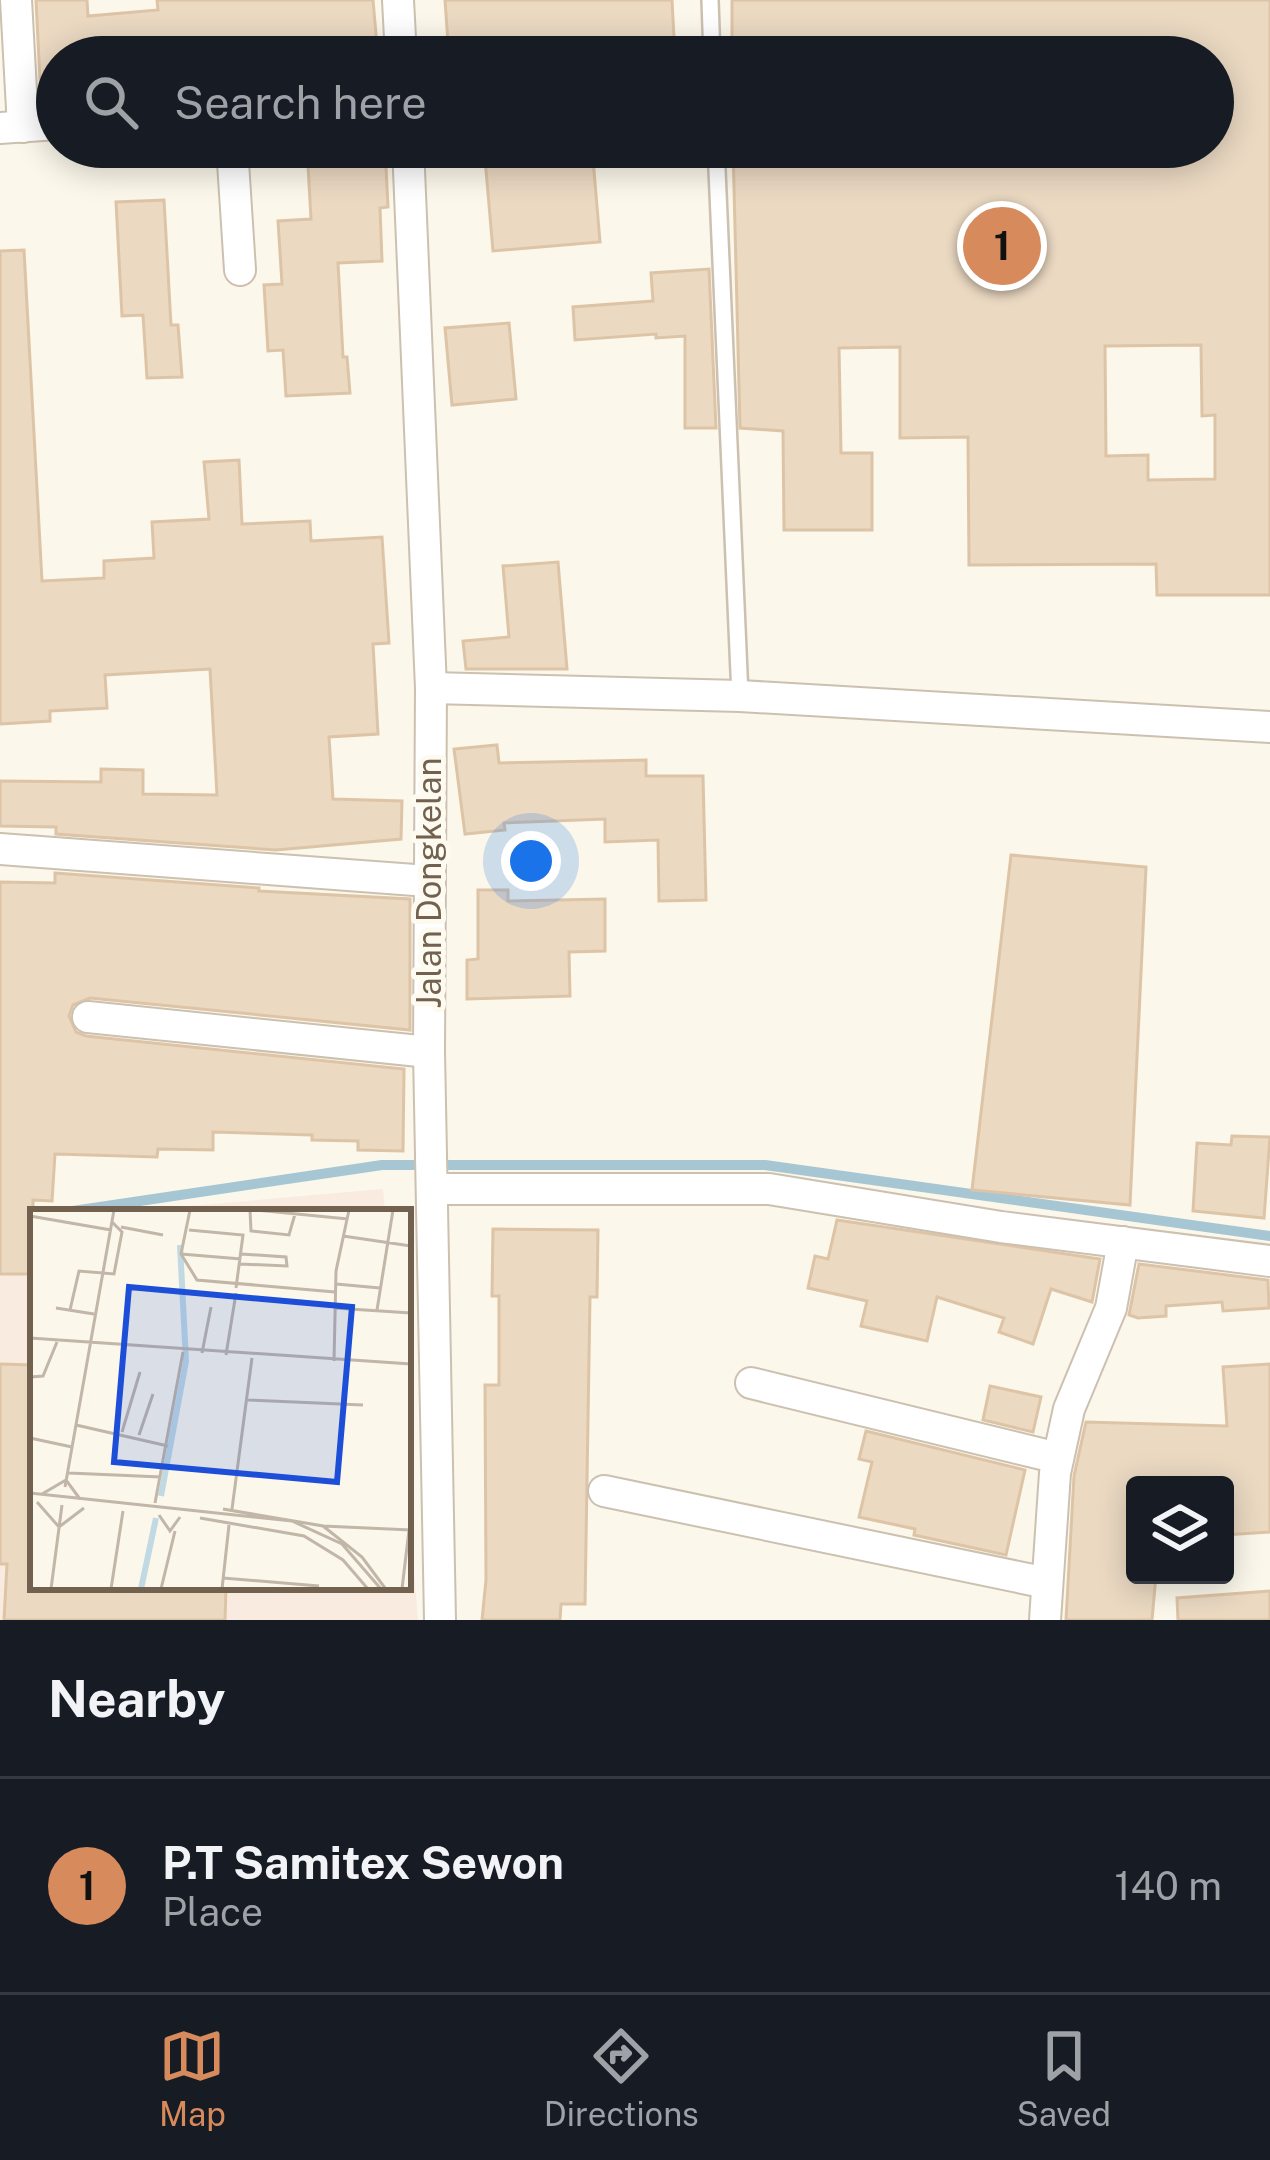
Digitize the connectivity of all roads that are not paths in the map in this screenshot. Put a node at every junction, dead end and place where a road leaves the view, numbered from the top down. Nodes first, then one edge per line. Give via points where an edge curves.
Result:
1 (16, 0) edge
2 (398, 0) edge
3 (710, 0) edge
4 (400, 36) edge
5 (711, 36) edge
6 (11, 128) edge
7 (233, 168) edge
8 (408, 168) edge
9 (717, 168) edge
10 (240, 270) dead end
11 (430, 688) junction
12 (740, 696) junction
13 (1270, 728) edge
14 (0, 849) edge
15 (428, 881) junction
16 (88, 1017) dead end
17 (429, 1052) junction
18 (433, 1189) junction
19 (1123, 1243) junction
20 (1270, 1262) edge
21 (751, 1383) dead end
22 (1058, 1458) junction
23 (604, 1491) dead end
24 (1047, 1583) junction
25 (440, 1620) edge
26 (1045, 1620) edge

1 - 6 street
2 - 4 street
3 - 5 lane
7 - 10 street
8 - 11 street, Jalan Dongkelan
9 - 12 lane
11 - 12 street
11 - 15 street, Jalan Dongkelan
12 - 13 street
14 - 15 street
15 - 17 street, Jalan Dongkelan
16 - 17 street
17 - 18 street, Jalan Dongkelan
18 - 19 street via 769,1189
18 - 25 street, Jalan Dongkelan
19 - 20 street
19 - 22 street via 1111,1308
21 - 22 street
22 - 24 street
23 - 24 street
24 - 26 street

